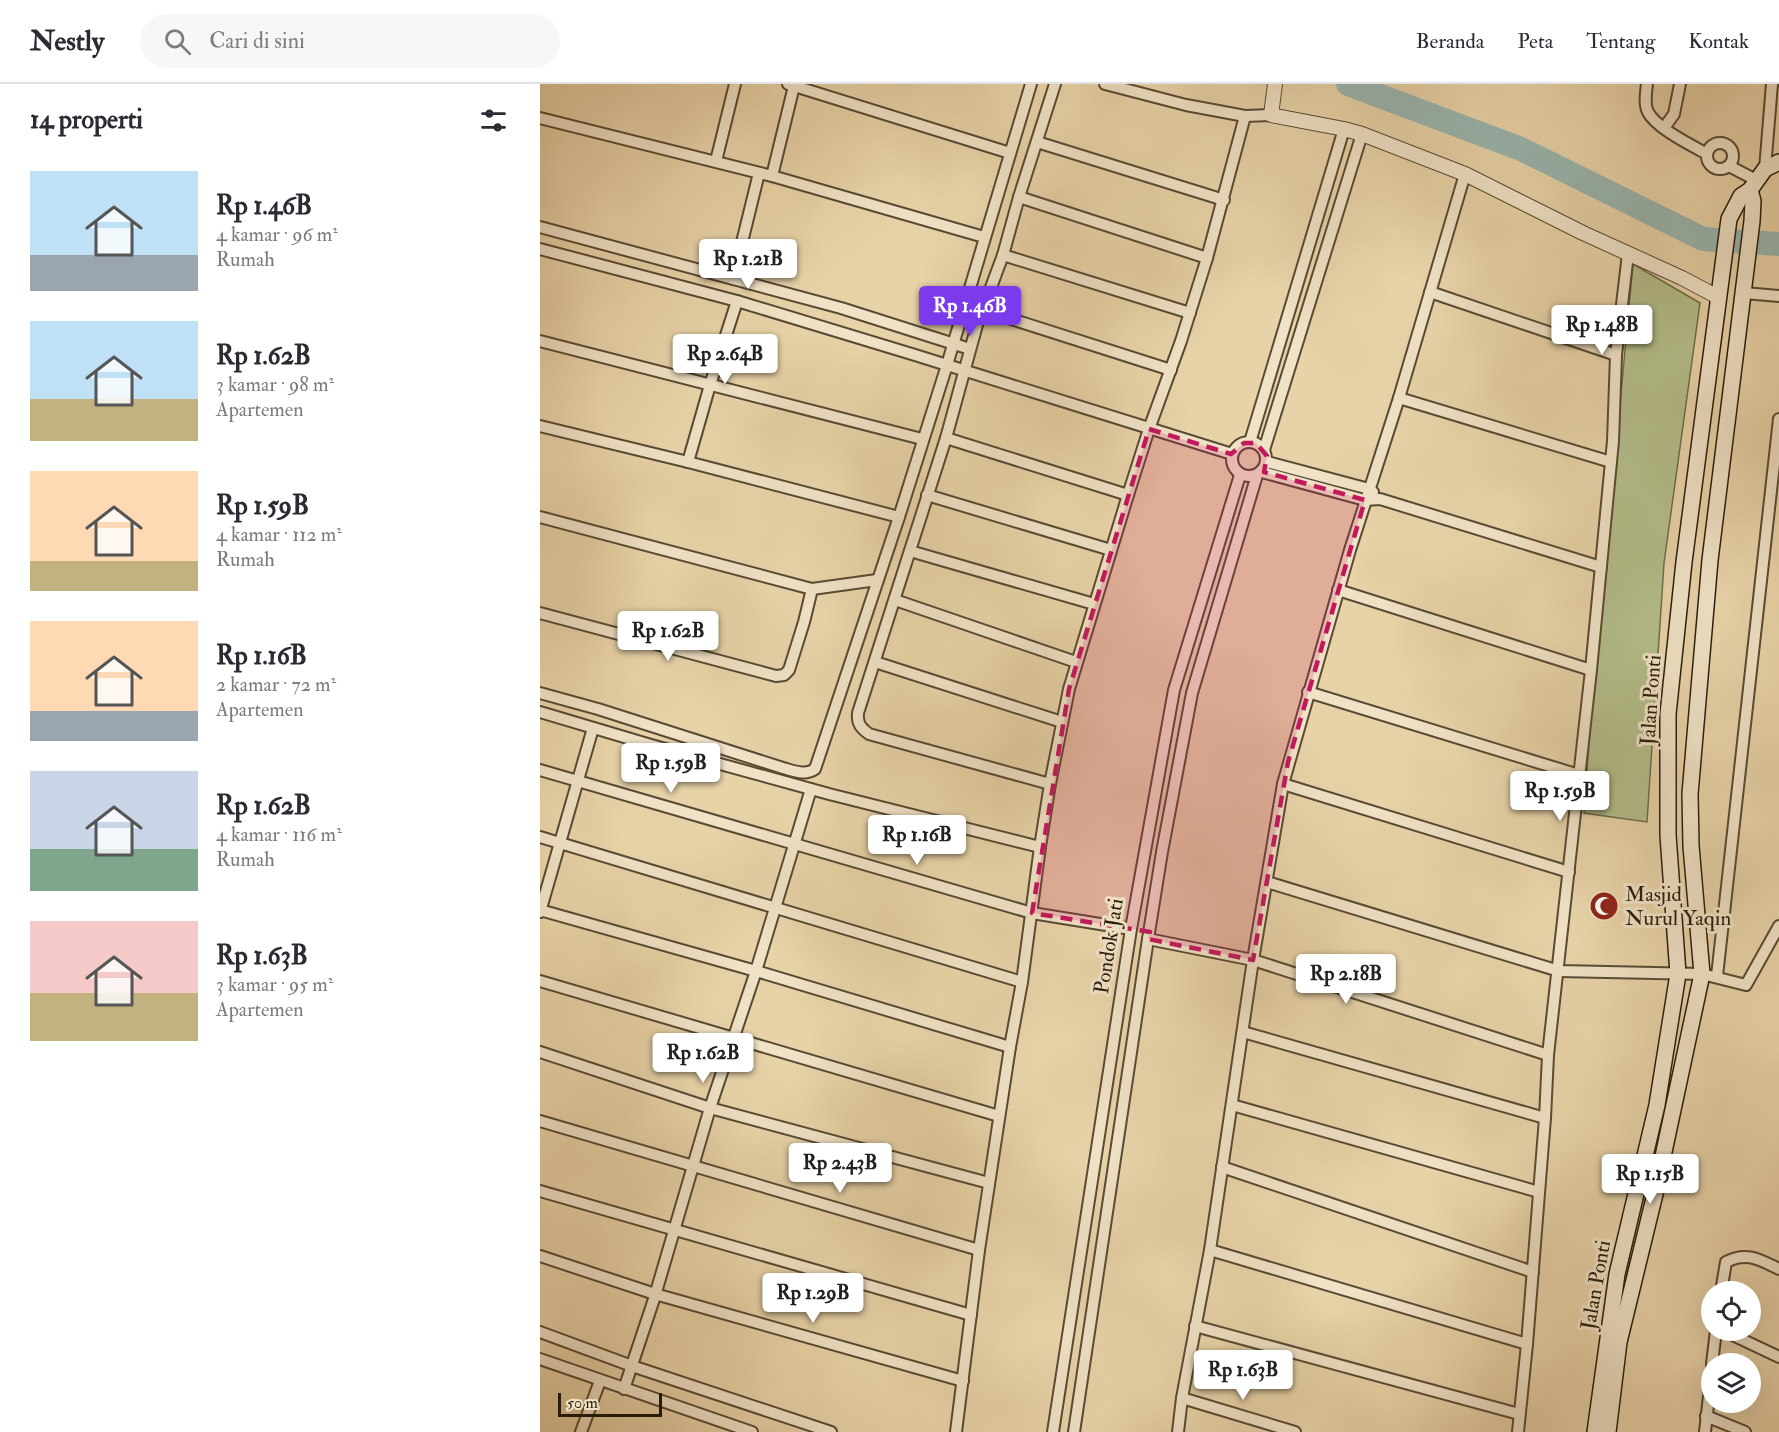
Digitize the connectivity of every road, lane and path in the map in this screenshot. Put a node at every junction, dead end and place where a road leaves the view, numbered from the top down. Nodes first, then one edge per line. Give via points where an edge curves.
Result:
1 (735, 84) edge
2 (1031, 84) edge
3 (1056, 84) edge
4 (1105, 84) edge
5 (1647, 84) edge
6 (1680, 84) edge
7 (1772, 84) edge
8 (791, 85) edge
9 (1274, 88) edge
10 (1271, 115) junction
11 (1245, 116) junction
12 (540, 118) edge
13 (1664, 128) junction
14 (1344, 129) junction
15 (1362, 134) junction
16 (1037, 142) junction
17 (1010, 153) junction
18 (1707, 154) junction
19 (716, 161) junction
20 (1729, 166) junction
21 (759, 173) junction
22 (1465, 174) junction
23 (1763, 175) edge
24 (772, 176) junction
25 (1019, 197) junction
26 (1224, 200) junction
27 (540, 227) edge
28 (984, 237) junction
29 (540, 249) edge
30 (623, 249) junction
31 (1628, 254) junction
32 (1003, 255) junction
33 (1207, 258) junction
34 (617, 269) junction
35 (733, 279) junction
36 (1430, 292) junction
37 (1751, 293) junction
38 (1779, 296) edge
39 (1718, 297) junction
40 (737, 301) junction
41 (983, 310) junction
42 (1190, 313) junction
43 (540, 341) edge
44 (953, 343) junction
45 (970, 349) junction
46 (1617, 355) junction
47 (947, 365) junction
48 (964, 370) junction
49 (1171, 370) junction
50 (710, 385) junction
51 (1399, 398) junction
52 (1779, 419) edge
53 (1779, 425) edge
54 (540, 426) edge
55 (1149, 429) junction
56 (946, 438) junction
57 (922, 440) junction
58 (1250, 442) junction
59 (1232, 454) junction
60 (688, 462) junction
61 (1611, 462) junction
62 (1263, 465) junction
63 (1240, 474) junction
64 (1369, 489) junction
65 (927, 495) junction
66 (1128, 495) junction
67 (1380, 499) junction
68 (1365, 500) junction
69 (540, 517) edge
70 (899, 517) junction
71 (1111, 550) junction
72 (910, 551) junction
73 (1601, 567) junction
74 (877, 580) junction
75 (812, 589) junction
76 (1338, 590) junction
77 (895, 600) junction
78 (1094, 604) junction
79 (540, 614) edge
80 (875, 662) junction
81 (1076, 662) junction
82 (1591, 669) junction
83 (1308, 692) junction
84 (540, 693) edge
85 (540, 712) edge
86 (1062, 722) junction
87 (593, 728) junction
88 (540, 770) edge
89 (1578, 775) junction
90 (578, 781) junction
91 (1050, 784) junction
92 (1283, 784) junction
93 (811, 789) junction
94 (540, 837) edge
95 (560, 843) junction
96 (793, 845) junction
97 (1040, 847) junction
98 (1145, 851) junction
99 (1162, 852) junction
100 (1569, 872) junction
101 (1267, 882) junction
102 (774, 909) junction
103 (540, 911) edge
104 (1032, 913) junction
105 (1779, 926) edge
106 (1131, 929) junction
107 (1148, 939) junction
108 (1253, 960) junction
109 (756, 971) junction
110 (1558, 971) junction
111 (1678, 974) junction
112 (1709, 975) junction
113 (540, 981) edge
114 (1022, 982) junction
115 (1243, 1032) junction
116 (734, 1039) junction
117 (1010, 1047) junction
118 (540, 1052) edge
119 (1548, 1055) junction
120 (1232, 1105) junction
121 (710, 1108) junction
122 (999, 1116) junction
123 (1545, 1118) junction
124 (540, 1121) edge
125 (693, 1166) junction
126 (1222, 1167) junction
127 (989, 1183) junction
128 (540, 1191) edge
129 (1539, 1192) junction
130 (674, 1229) junction
131 (979, 1250) junction
132 (1210, 1250) junction
133 (540, 1256) edge
134 (1779, 1269) edge
135 (1533, 1272) junction
136 (1723, 1281) edge
137 (655, 1294) junction
138 (971, 1315) junction
139 (1195, 1326) junction
140 (540, 1332) edge
141 (1744, 1341) edge
142 (1527, 1344) junction
143 (1779, 1358) edge
144 (540, 1359) edge
145 (632, 1366) junction
146 (600, 1381) junction
147 (963, 1381) junction
148 (624, 1389) junction
149 (1182, 1398) junction
150 (1706, 1413) edge
151 (1519, 1414) junction
152 (1706, 1416) junction
153 (581, 1432) edge
154 (752, 1432) edge
155 (831, 1432) edge
156 (956, 1432) edge
157 (1053, 1432) edge
158 (1074, 1432) edge
159 (1178, 1432) edge
160 (1295, 1432) edge
161 (1518, 1432) edge
162 (1595, 1432) edge
163 (1608, 1432) edge
164 (1705, 1432) edge
165 (1745, 1432) edge

1 - 19 street
2 - 17 street
3 - 16 street
4 - 11 street
5 - 13 street via 1646,110
6 - 13 street via 1674,114
7 - 23 street
8 - 17 street
8 - 24 street
9 - 10 street
10 - 11 street
10 - 14 street
11 - 26 street
12 - 19 street
13 - 18 street
14 - 15 street
14 - 58 street
15 - 22 street
15 - 62 street, Pondok Jati
16 - 25 street
16 - 26 street
17 - 28 street
18 - 20 street via 1709,164 1718,170
18 - 20 street via 1714,144 1728,145 1733,155
19 - 21 street
20 - 23 street
21 - 24 street
21 - 35 street
22 - 31 street
22 - 36 street
23 - 37 main road, Jalan Ponti via 1753,201 1746,274
23 - 39 main road, Jalan Ponti via 1741,196 1729,219
24 - 28 street
25 - 32 street
25 - 33 street
26 - 33 street
27 - 30 street
28 - 44 street
29 - 34 street
30 - 34 street
30 - 35 street
31 - 39 street
31 - 46 street
32 - 41 street
32 - 42 street
33 - 42 street
34 - 40 street
35 - 44 street
36 - 46 street
36 - 51 street
37 - 38 street
37 - 112 main road, Jalan Ponti via 1710,560 1690,794 1691,846
39 - 111 main road, Jalan Ponti via 1668,714 1668,835
40 - 47 street
40 - 50 street
41 - 45 street
41 - 49 street
42 - 49 street
43 - 50 street
44 - 45 street
44 - 47 street
45 - 48 street
46 - 61 street
47 - 48 street
47 - 57 street
48 - 55 street
48 - 56 street
49 - 55 street
50 - 57 street
50 - 60 street
51 - 61 street
51 - 64 street
52 - 53 street
53 - 112 street
54 - 60 street
55 - 59 street
55 - 66 street
56 - 65 street
56 - 66 street
57 - 70 street
58 - 59 street via 1239,445
58 - 62 street via 1256,443
59 - 63 street via 1233,466
60 - 70 street
61 - 73 street
62 - 63 street via 1252,477
62 - 64 street
62 - 68 street
62 - 99 street, Pondok Jati via 1192,693
63 - 98 street, Pondok Jati via 1174,690
64 - 67 street
64 - 68 street
65 - 71 street
65 - 72 street
66 - 71 street
67 - 68 street
67 - 73 street
68 - 76 street
69 - 75 street
70 - 74 street
71 - 78 street
72 - 77 street
72 - 78 street
73 - 82 street
74 - 75 street
74 - 84 street via 815,769 810,772 783,768
75 - 79 street via 789,669 776,676
76 - 82 street
76 - 83 street
77 - 80 street
77 - 81 street
78 - 81 street
80 - 86 street
80 - 91 street via 857,721 869,734
81 - 86 street
82 - 89 street
83 - 89 street
83 - 92 street
85 - 87 street
86 - 91 street
87 - 90 street
87 - 93 street
88 - 90 street
89 - 100 street
90 - 95 street
90 - 96 street
91 - 97 street
92 - 100 street
92 - 101 street
93 - 96 street
93 - 97 street
94 - 95 street
95 - 102 street
95 - 103 street
96 - 102 street
96 - 104 street
97 - 104 street
98 - 99 street
98 - 106 street, Pondok Jati
99 - 107 street, Pondok Jati
100 - 110 street
101 - 108 street
101 - 110 street
102 - 109 street
102 - 114 street
103 - 109 street
104 - 106 street
104 - 114 street
105 - 112 street via 1746,985
106 - 157 street, Pondok Jati
107 - 108 street
107 - 158 street, Pondok Jati
108 - 115 street
108 - 119 street
109 - 116 street
109 - 117 street
110 - 111 street
110 - 119 street
111 - 112 street
111 - 162 main road, Jalan Ponti via 1657,1105 1617,1274
112 - 163 main road, Jalan Ponti via 1688,1032 1619,1342
113 - 116 street
114 - 117 street
115 - 120 street
115 - 123 street
116 - 121 street
116 - 122 street
117 - 122 street
118 - 121 street
119 - 123 street
120 - 126 street
120 - 129 street
121 - 125 street
121 - 127 street
122 - 127 street
123 - 129 street
124 - 125 street
125 - 130 street
125 - 131 street
126 - 132 street
126 - 135 street
127 - 131 street
128 - 130 street
129 - 135 street
130 - 137 street
130 - 138 street
131 - 138 street
132 - 139 street
132 - 142 street
133 - 137 street
134 - 136 street via 1756,1258 1740,1256 1726,1262
135 - 142 street
137 - 145 street
137 - 147 street
138 - 147 street
139 - 149 street
139 - 151 street
140 - 145 street
141 - 143 street
142 - 151 street
144 - 146 street
145 - 148 street
145 - 155 street
146 - 148 street
146 - 153 street
147 - 156 street
148 - 154 street
149 - 159 street
149 - 160 street
150 - 152 street
151 - 161 street
152 - 164 street
152 - 165 street

